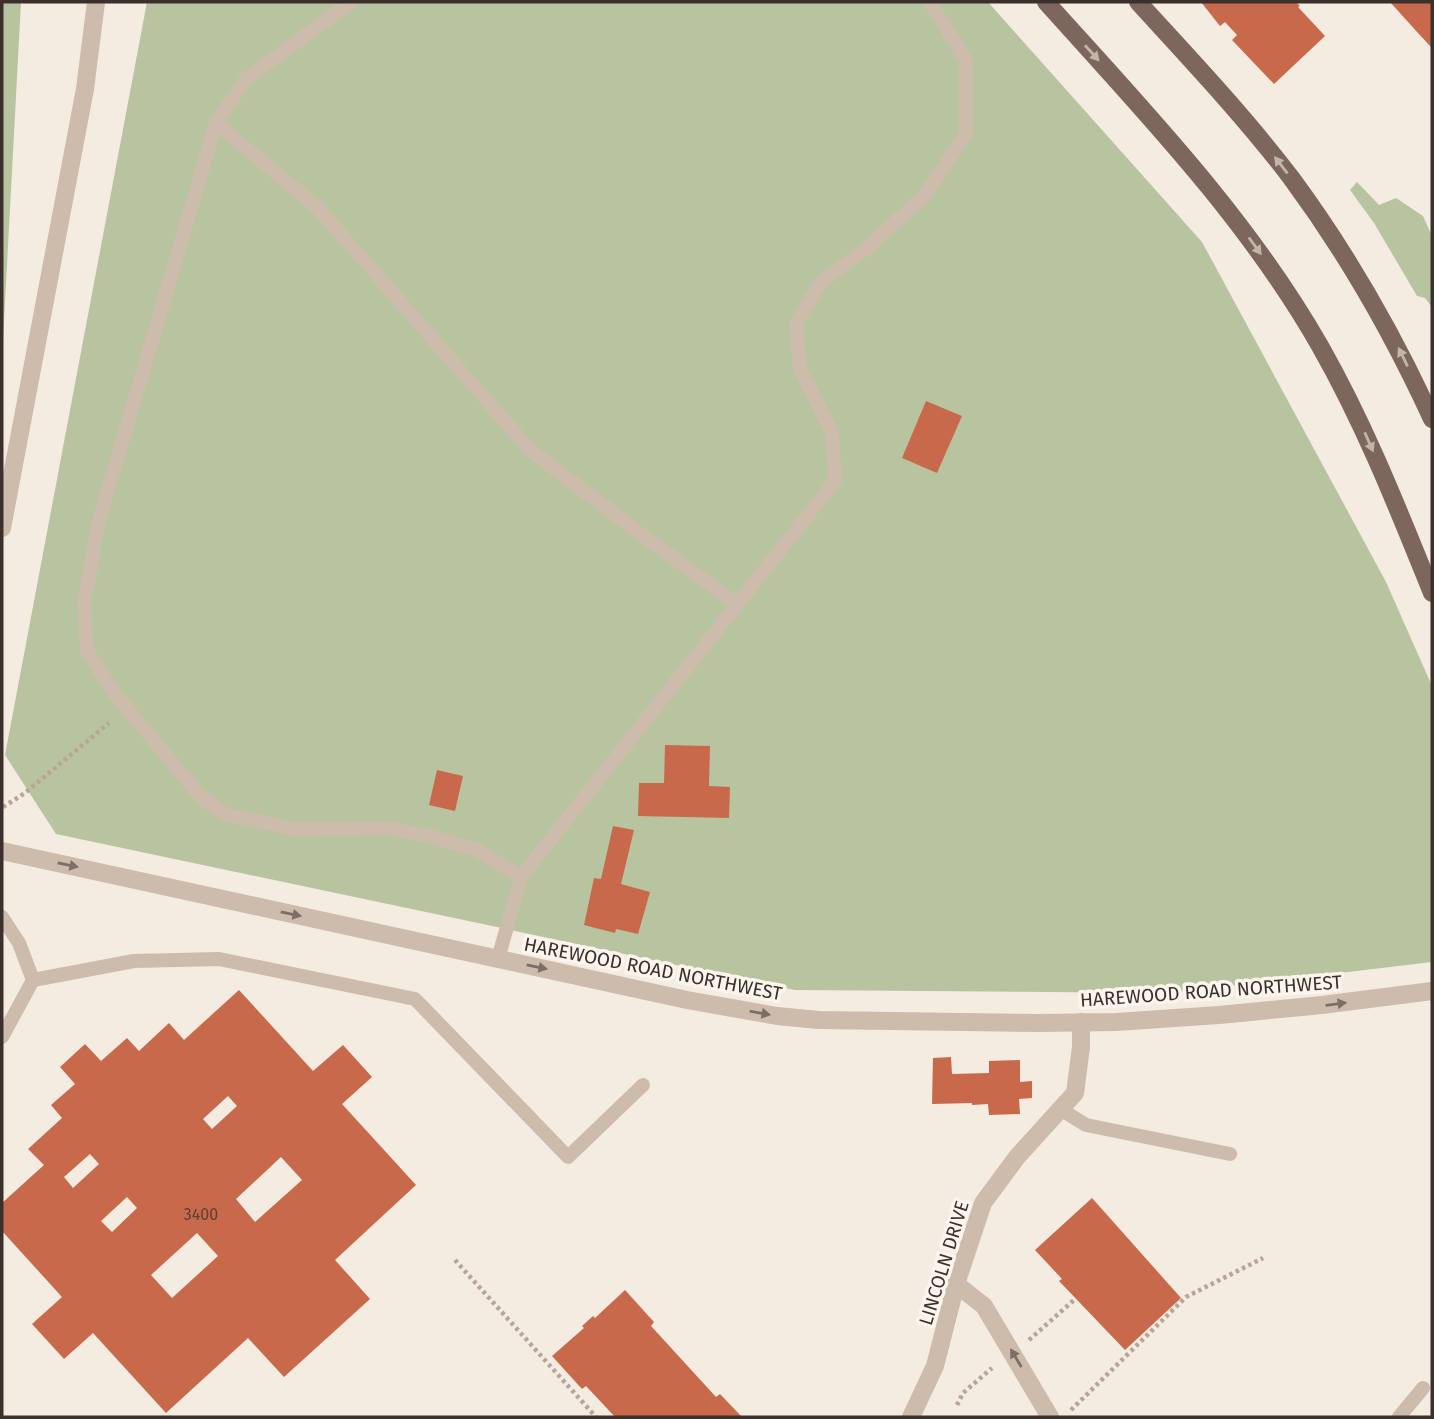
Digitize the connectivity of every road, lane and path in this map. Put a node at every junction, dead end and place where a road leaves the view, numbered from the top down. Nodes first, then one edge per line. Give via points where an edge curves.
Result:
1 (96, 2) edge
2 (351, 2) edge
3 (930, 2) edge
4 (1046, 2) edge
5 (1138, 2) edge
6 (216, 123) junction
7 (1432, 419) edge
8 (2, 528) edge
9 (1430, 579) edge
10 (737, 604) junction
11 (115, 718) dead end
12 (4, 807) dead end
13 (2, 851) edge
14 (522, 877) junction
15 (2, 917) edge
16 (498, 958) junction
17 (33, 980) junction
18 (1432, 991) edge
19 (1081, 1023) junction
20 (2, 1037) edge
21 (643, 1085) dead end
22 (1060, 1108) junction
23 (1230, 1154) dead end
24 (1263, 1258) dead end
25 (455, 1260) dead end
26 (956, 1284) junction
27 (1074, 1300) dead end
28 (1024, 1345) dead end
29 (996, 1365) dead end
30 (1423, 1388) dead end
31 (957, 1405) dead end
32 (1071, 1410) dead end
33 (596, 1417) edge
34 (911, 1417) edge
35 (1050, 1417) edge
36 (1399, 1417) edge

1 - 8 street via 85,89
2 - 6 lane via 246,79
3 - 10 lane via 966,61 966,133 925,195 820,283 796,324 800,369 832,433 835,481
4 -> 9 main road via 1194,167 1282,284 1353,407
7 -> 5 main road via 1373,301 1312,207 1241,116
6 - 10 lane via 318,208 530,450
6 - 14 lane via 98,524 84,605 87,651 115,694 201,797 225,814 297,830 387,828 430,836 477,850
10 - 14 lane
11 - 12 path
13 -> 16 street, HAREWOOD ROAD NORTHWEST
14 - 16 lane
15 - 17 lane via 19,943
16 -> 19 street, HAREWOOD ROAD NORTHWEST via 777,1016
17 - 20 lane
17 - 21 lane via 134,961 219,959 415,999 568,1157
19 -> 18 street, HAREWOOD ROAD NORTHWEST via 1232,1014
19 - 22 street, LINCOLN DRIVE via 1075,1093
22 - 23 lane via 1086,1125
22 - 26 street, LINCOLN DRIVE via 983,1203
24 - 32 path via 1186,1297
25 - 33 path
26 - 34 street, LINCOLN DRIVE via 936,1366
35 -> 26 street via 984,1306
27 - 28 path
29 - 31 path via 963,1393
30 - 36 lane

